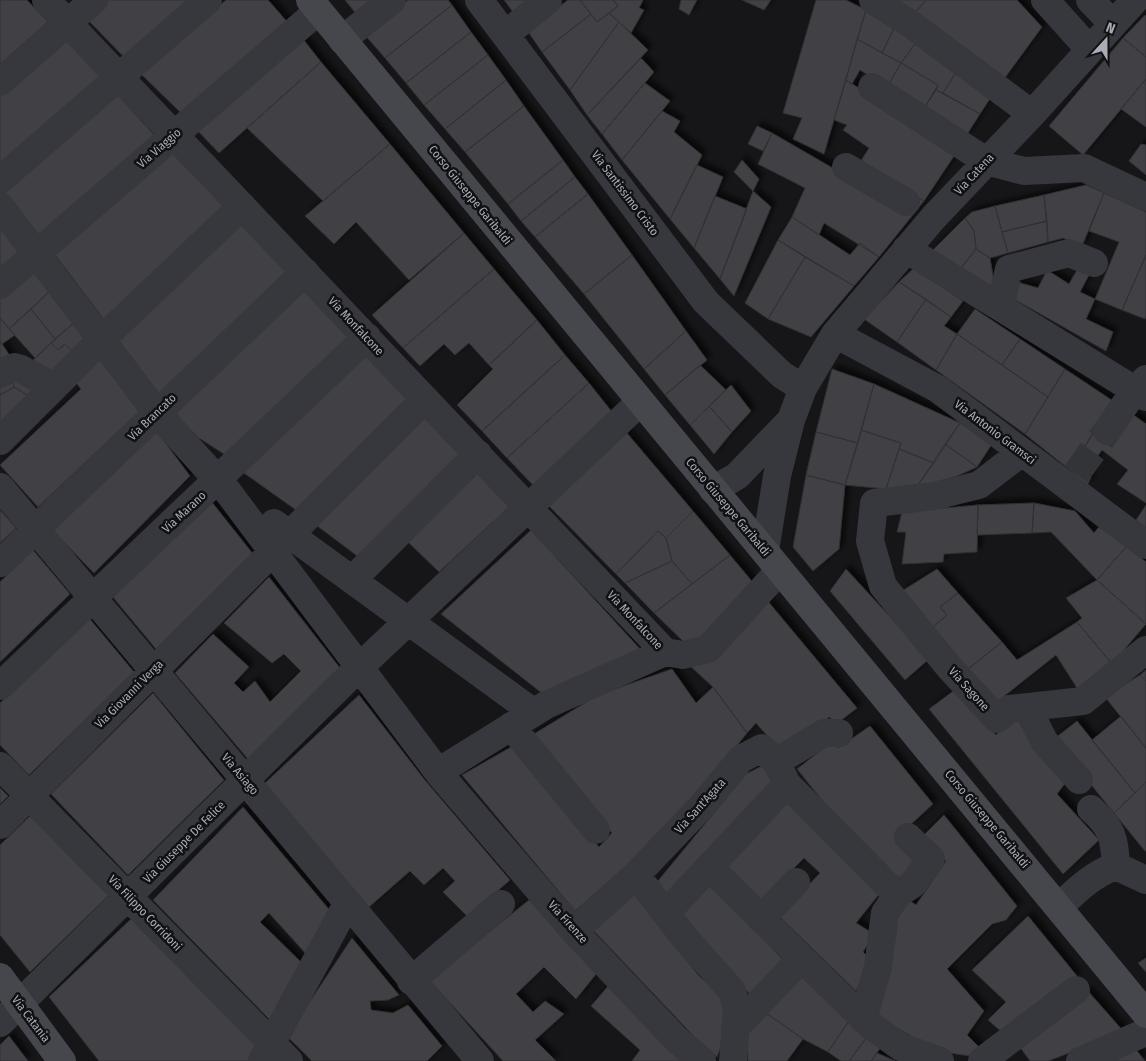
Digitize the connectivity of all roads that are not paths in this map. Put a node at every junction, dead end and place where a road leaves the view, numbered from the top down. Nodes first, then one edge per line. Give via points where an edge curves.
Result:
1 (46, 0) edge
2 (94, 0) edge
3 (208, 0) edge
4 (392, 0) edge
5 (479, 0) edge
6 (548, 0) edge
7 (872, 0) edge
8 (1045, 0) edge
9 (1090, 0) edge
10 (1135, 0) edge
11 (314, 5) edge
12 (68, 23) junction
13 (1113, 24) junction
14 (506, 34) junction
15 (342, 40) junction
16 (1090, 50) junction
17 (118, 76) junction
18 (0, 82) edge
19 (872, 87) dead end
20 (1032, 114) junction
21 (174, 135) junction
22 (986, 161) junction
23 (846, 167) dead end
24 (0, 180) edge
25 (1146, 197) edge
26 (0, 206) edge
27 (242, 206) junction
28 (919, 209) junction
29 (906, 249) junction
30 (36, 254) junction
31 (1094, 263) dead end
32 (305, 272) junction
33 (0, 285) edge
34 (1000, 307) junction
35 (367, 337) junction
36 (101, 340) junction
37 (829, 344) junction
38 (0, 374) edge
39 (792, 382) junction
40 (54, 387) junction
41 (1138, 394) edge
42 (425, 399) junction
43 (640, 402) junction
44 (157, 413) junction
45 (791, 420) junction
46 (1107, 431) tunnel mouth
47 (0, 441) edge
48 (1022, 452) junction
49 (478, 454) junction
50 (222, 483) junction
51 (0, 487) edge
52 (712, 490) junction
53 (529, 508) junction
54 (35, 529) junction
55 (281, 542) junction
56 (1146, 545) edge
57 (773, 561) junction
58 (0, 562) edge
59 (361, 572) junction
60 (92, 598) junction
61 (418, 613) junction
62 (1146, 650) edge
63 (665, 652) junction
64 (153, 670) junction
65 (354, 674) junction
66 (0, 686) edge
67 (1027, 708) junction
68 (530, 714) junction
69 (839, 733) dead end
70 (0, 766) edge
71 (782, 773) junction
72 (440, 774) junction
73 (246, 780) junction
74 (1079, 780) dead end
75 (29, 796) junction
76 (1091, 809) dead end
77 (0, 825) edge
78 (596, 830) dead end
79 (908, 838) dead end
80 (1116, 866) junction
81 (709, 867) junction
82 (636, 875) junction
83 (1146, 880) edge
84 (796, 882) dead end
85 (897, 895) junction
86 (128, 896) junction
87 (347, 904) junction
88 (501, 904) dead end
89 (1059, 906) junction
90 (666, 913) junction
91 (761, 918) junction
92 (574, 931) junction
93 (801, 959) junction
94 (0, 977) edge
95 (411, 981) junction
96 (1076, 990) dead end
97 (20, 1004) junction
98 (1146, 1014) edge
99 (863, 1019) junction
100 (0, 1023) edge
101 (735, 1028) junction
102 (1146, 1032) edge
103 (274, 1055) edge
104 (464, 1055) edge
105 (984, 1060) edge
106 (62, 1061) edge
107 (702, 1061) edge
108 (733, 1061) edge
109 (940, 1061) edge
110 (1080, 1061) edge

1 - 12 street, Via Monfalcone
2 - 12 street
3 - 17 street
4 - 15 street
5 - 14 street, Via Santissimo Cristo
6 - 14 street
7 - 20 street
8 - 16 street
9 - 13 street
10 - 13 street, Via Catena
11 - 15 street, Corso Giuseppe Garibaldi
11 - 21 street, Via Viaggio
12 - 17 street, Via Monfalcone
12 - 18 street
13 - 16 street, Via Catena
14 - 39 street, Via Santissimo Cristo via 706,302
15 - 43 street, Corso Giuseppe Garibaldi
16 - 20 street, Via Catena
17 - 21 street, Via Monfalcone
17 - 24 street
19 - 22 street
20 - 22 street, Via Catena
21 - 27 street, Via Monfalcone
21 - 30 street, Via Viaggio
22 - 25 street via 1024,171 1084,168
22 - 28 street, Via Catena
23 - 28 street
26 - 30 street
27 - 32 street, Via Monfalcone
27 - 36 street
28 - 29 street, Via Catena
29 - 34 street
29 - 37 street, Via Catena
30 - 33 street, Via Viaggio
30 - 36 street
31 - 34 street via 1069,253 1009,269
32 - 35 street, Via Monfalcone
32 - 44 street, Via Brancato
34 - 41 street via 1111,374
35 - 42 street, Via Monfalcone
35 - 50 street, Via Marano
36 - 40 street
36 - 44 street
37 - 39 street, Via Catena
37 - 48 street, Via Antonio Gramsci via 938,389
38 - 40 street via 14,368
39 - 45 street, Via Catena
40 - 47 street
41 - 46 street
42 - 49 street, Via Monfalcone
42 - 55 street, Via Giovanni Verga
43 - 52 street, Corso Giuseppe Garibaldi
43 - 53 street
44 - 50 street
44 - 54 street, Via Brancato
45 - 52 street via 737,476
45 - 57 street, Via Catena via 777,476
48 - 56 street, Via Antonio Gramsci via 1072,480
48 - 67 street, Via Sagone via 979,485 935,496 874,503 870,541 883,586 949,667 997,719 1009,709
49 - 53 street, Via Monfalcone
49 - 59 street
50 - 55 street
50 - 60 street, Via Marano
51 - 54 street, Via Asiago
52 - 57 street, Corso Giuseppe Garibaldi
53 - 61 street
53 - 63 street, Via Monfalcone
54 - 58 street, Via Brancato
54 - 60 street, Via Asiago
55 - 59 street
55 - 64 street, Via Giovanni Verga
55 - 65 street, Via Firenze
57 - 63 street via 708,649 683,655
57 - 89 street, Corso Giuseppe Garibaldi
59 - 61 street
60 - 64 street, Via Asiago
60 - 66 street, Via Marano
61 - 65 street, Via Giuseppe De Felice
61 - 68 street
62 - 67 street, Via Sagone via 1083,701
63 - 68 street
64 - 73 street, Via Asiago
64 - 75 street, Via Giovanni Verga
65 - 72 street, Via Firenze
65 - 73 street, Via Giuseppe De Felice
67 - 74 street via 1044,741
68 - 72 street
68 - 78 street
69 - 71 street via 824,733
70 - 75 street, Via Filippo Corridoni
71 - 81 street
71 - 82 street, Via Sant'Agata via 762,748 742,759
71 - 85 street
72 - 92 street, Via Firenze
73 - 86 street, Via Giuseppe De Felice
73 - 87 street, Via Asiago
75 - 77 street, Via Giovanni Verga
75 - 86 street, Via Filippo Corridoni
76 - 80 street via 1108,825 1115,844
79 - 85 street via 931,859 914,884
80 - 83 street
80 - 89 street via 1086,882
81 - 90 street
81 - 91 street
82 - 90 street
82 - 92 street, Via Sant'Agata
84 - 91 street
85 - 99 street via 885,913 878,968
86 - 97 street, Via Giuseppe De Felice
86 - 103 street, Via Filippo Corridoni
87 - 95 street, Via Asiago
87 - 103 street
88 - 95 street
89 - 98 street, Corso Giuseppe Garibaldi
90 - 101 street via 732,990 737,1008
91 - 93 street
92 - 107 street, Via Firenze via 676,1039
93 - 99 street
93 - 101 street
94 - 97 street, Via Catania
95 - 104 street, Via Asiago
96 - 105 street
97 - 100 street, Via Giuseppe De Felice
97 - 106 street, Via Catania
99 - 109 street via 901,1047
101 - 108 street
102 - 110 street

